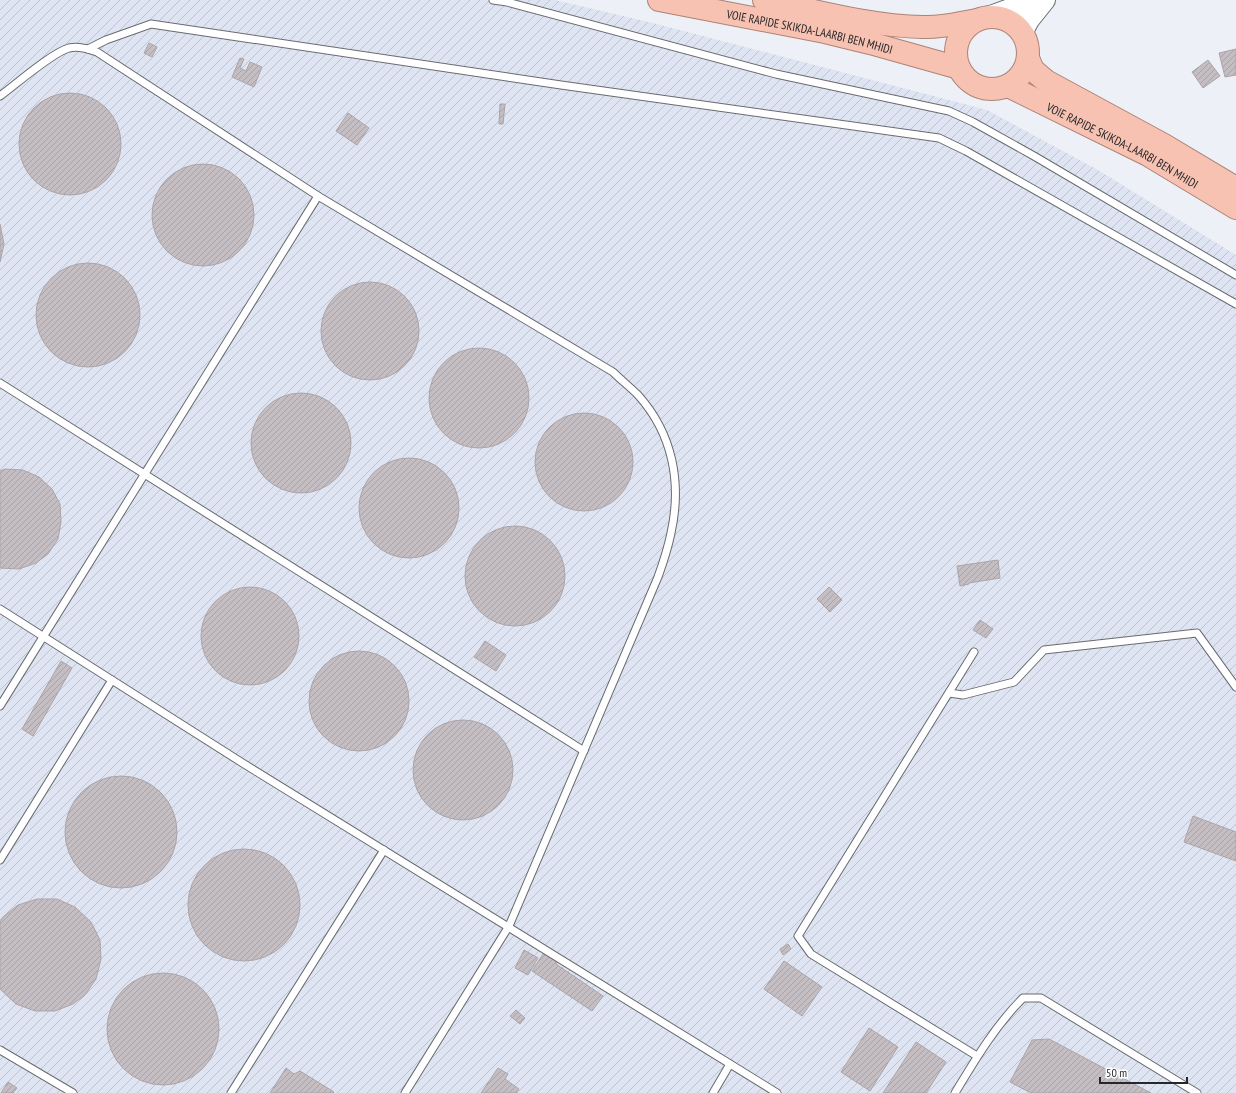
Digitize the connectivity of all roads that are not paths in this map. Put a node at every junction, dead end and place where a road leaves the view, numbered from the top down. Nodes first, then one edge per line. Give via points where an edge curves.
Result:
1 (493, 0) edge
2 (659, 0) edge
3 (764, 0) edge
4 (1034, 0) edge
5 (1045, 0) edge
6 (983, 18) junction
7 (1022, 33) junction
8 (88, 49) junction
9 (1028, 58) junction
10 (959, 68) junction
11 (1008, 86) junction
12 (0, 96) edge
13 (1236, 188) edge
14 (318, 196) junction
15 (1236, 208) edge
16 (1236, 274) edge
17 (1236, 304) edge
18 (0, 383) edge
19 (145, 474) junction
20 (0, 609) edge
21 (44, 636) junction
22 (974, 652) dead end
23 (112, 680) junction
24 (1236, 687) edge
25 (949, 693) junction
26 (0, 706) edge
27 (584, 751) junction
28 (384, 850) junction
29 (0, 860) edge
30 (509, 926) junction
31 (0, 1050) edge
32 (977, 1056) junction
33 (730, 1064) junction
34 (73, 1093) edge
35 (230, 1093) edge
36 (405, 1093) edge
37 (713, 1093) edge
38 (777, 1093) edge
39 (955, 1093) edge
40 (1197, 1093) edge

1 - 16 lane via 776,74 949,111 1034,156
2 - 10 highway, VOIE RAPIDE SKIKDA-LAARBI BEN MHIDI via 825,32
3 - 6 highway, VOIE RAPIDE SKIKDA-LAARBI BEN MHIDI via 902,26 942,26
4 - 6 main road
5 - 7 main road
6 - 7 highway via 1003,19
6 - 10 highway via 965,29 960,36 956,52
7 - 9 highway via 1026,41
8 - 12 lane via 69,48 54,56
8 - 14 lane via 97,52
8 - 17 lane via 151,24 561,86 939,138
9 - 11 highway via 1022,74
9 - 13 highway, VOIE RAPIDE SKIKDA-LAARBI BEN MHIDI via 1033,70 1046,82
10 - 11 highway via 976,86 992,89
11 - 15 highway, VOIE RAPIDE SKIKDA-LAARBI BEN MHIDI via 1148,155
14 - 19 lane
14 - 27 lane via 613,372 638,396 660,426 673,462 676,500 671,533 658,577
18 - 19 lane
19 - 21 lane
19 - 27 lane
20 - 21 lane
21 - 23 lane
21 - 26 lane
22 - 25 lane
23 - 28 lane
23 - 29 lane
24 - 25 lane via 1197,633 1044,650 1014,682 963,695
25 - 32 lane via 798,936 812,954
27 - 30 lane
28 - 30 lane
28 - 35 lane
30 - 33 lane
30 - 36 lane
31 - 34 lane
32 - 39 lane
32 - 40 lane via 1007,1013 1023,998 1040,998
33 - 37 lane
33 - 38 lane

